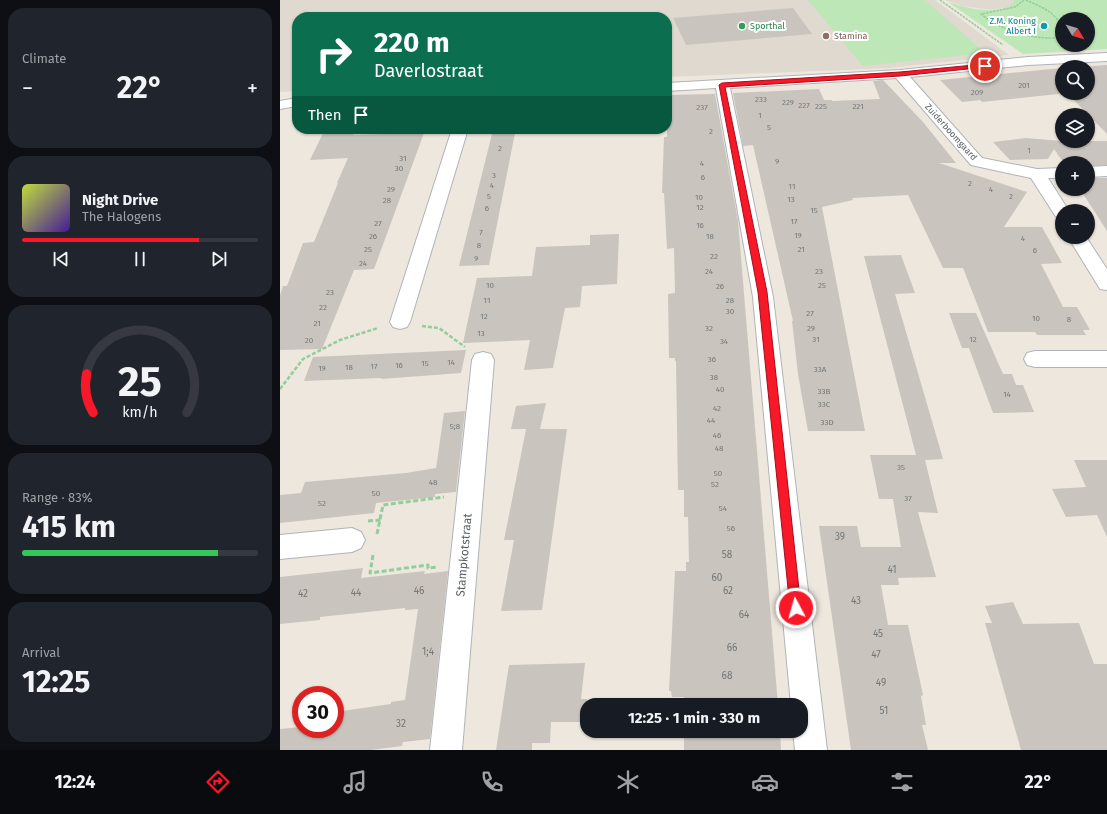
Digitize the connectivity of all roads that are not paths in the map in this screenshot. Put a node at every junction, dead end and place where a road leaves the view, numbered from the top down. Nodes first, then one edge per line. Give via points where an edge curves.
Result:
1 (1107, 57) edge
2 (900, 74) junction
3 (722, 85) junction
4 (672, 87) edge
5 (292, 103) edge
6 (280, 105) edge
7 (458, 134) edge
8 (1095, 172) edge
9 (1107, 172) edge
10 (1055, 173) edge
11 (1037, 174) junction
12 (1056, 204) edge
13 (1081, 244) edge
14 (1107, 284) edge
15 (400, 322) road end
16 (1035, 359) dead end
17 (1107, 359) edge
18 (483, 360) road end
19 (368, 542) road end
20 (280, 547) edge
21 (446, 750) edge
22 (810, 750) edge

1 - 2 street via 1028,61
2 - 3 street
2 - 11 street, Zuiderboomgaard via 977,162
3 - 4 street
3 - 22 street via 762,292
5 - 6 street
7 - 15 street
8 - 9 street
10 - 11 street, Zuiderboomgaard
11 - 12 street
13 - 14 street
16 - 17 street
18 - 21 street, Stampkotstraat
19 - 20 street

